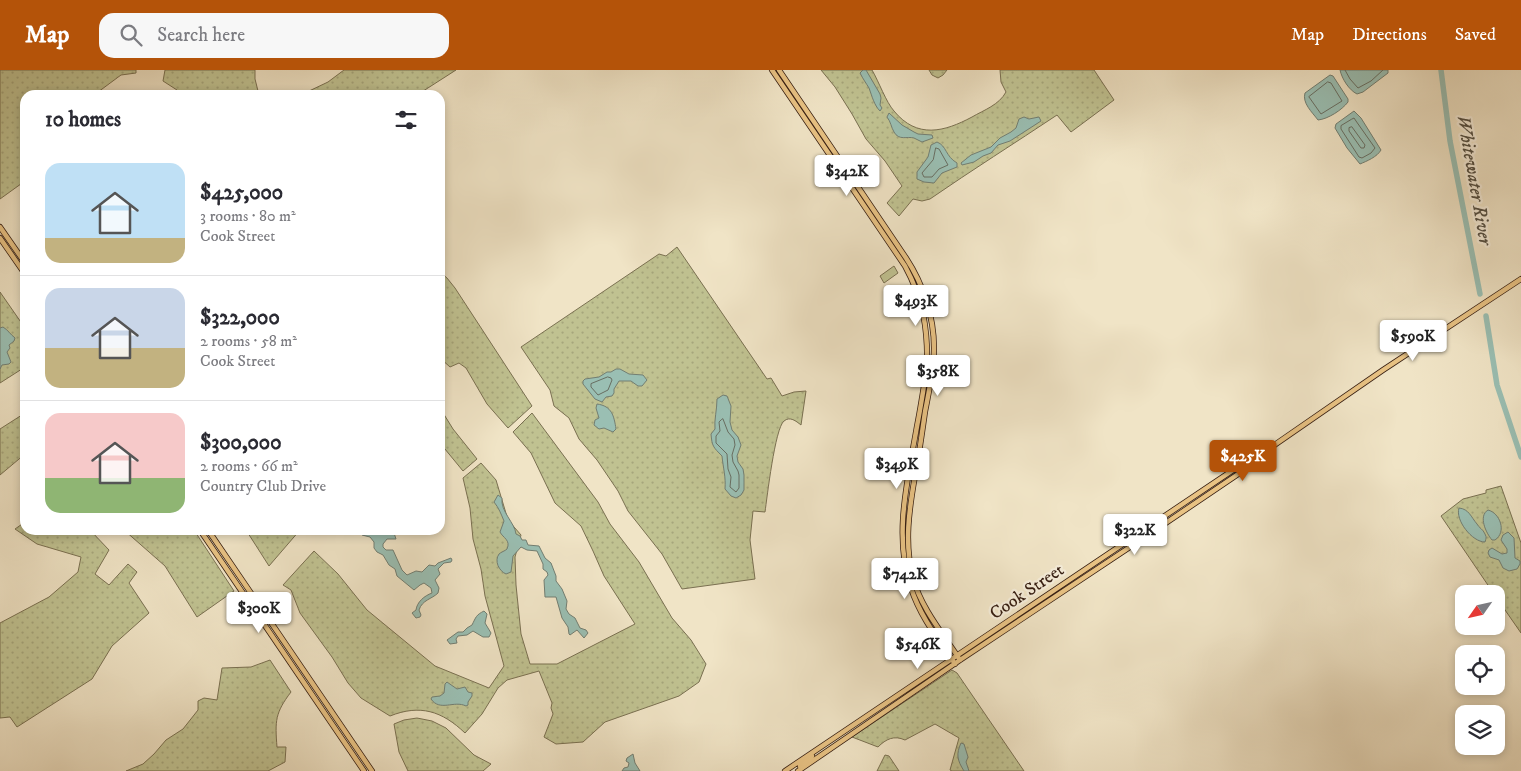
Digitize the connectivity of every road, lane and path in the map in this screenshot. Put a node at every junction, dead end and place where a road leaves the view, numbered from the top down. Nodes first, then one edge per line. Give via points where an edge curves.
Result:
1 (777, 71) edge
2 (822, 143) junction
3 (839, 159) junction
4 (0, 227) edge
5 (0, 238) edge
6 (20, 256) edge
7 (20, 267) edge
8 (1521, 279) edge
9 (1260, 455) junction
10 (1156, 522) junction
11 (203, 535) edge
12 (211, 535) edge
13 (1148, 536) junction
14 (1042, 599) junction
15 (1031, 614) junction
16 (958, 658) junction
17 (953, 661) junction
18 (895, 697) junction
19 (863, 727) junction
20 (818, 749) junction
21 (800, 770) edge
22 (364, 771) edge
23 (372, 771) edge
24 (785, 771) edge

1 - 2 main road
1 - 3 main road
2 - 3 main road
2 - 17 main road via 905,266 920,300 927,341 927,366 903,516 903,558 918,606
3 - 16 main road via 912,267 928,308 933,360 907,535 913,579 926,608
4 - 6 main road
5 - 7 main road
8 - 9 main road, Cook Street
9 - 10 main road, Cook Street
9 - 13 main road, Cook Street via 1256,462
10 - 13 main road
10 - 14 main road, Cook Street
11 - 22 main road
12 - 23 main road
13 - 15 main road, Cook Street
14 - 15 main road
14 - 16 main road, Cook Street
15 - 16 main road, Cook Street
16 - 17 main road, Cook Street
17 - 18 main road, Cook Street
17 - 19 main road, Cook Street
18 - 19 main road via 893,703
18 - 20 main road, Cook Street
19 - 21 main road, Cook Street
20 - 21 main road via 800,766
20 - 24 main road, Cook Street

